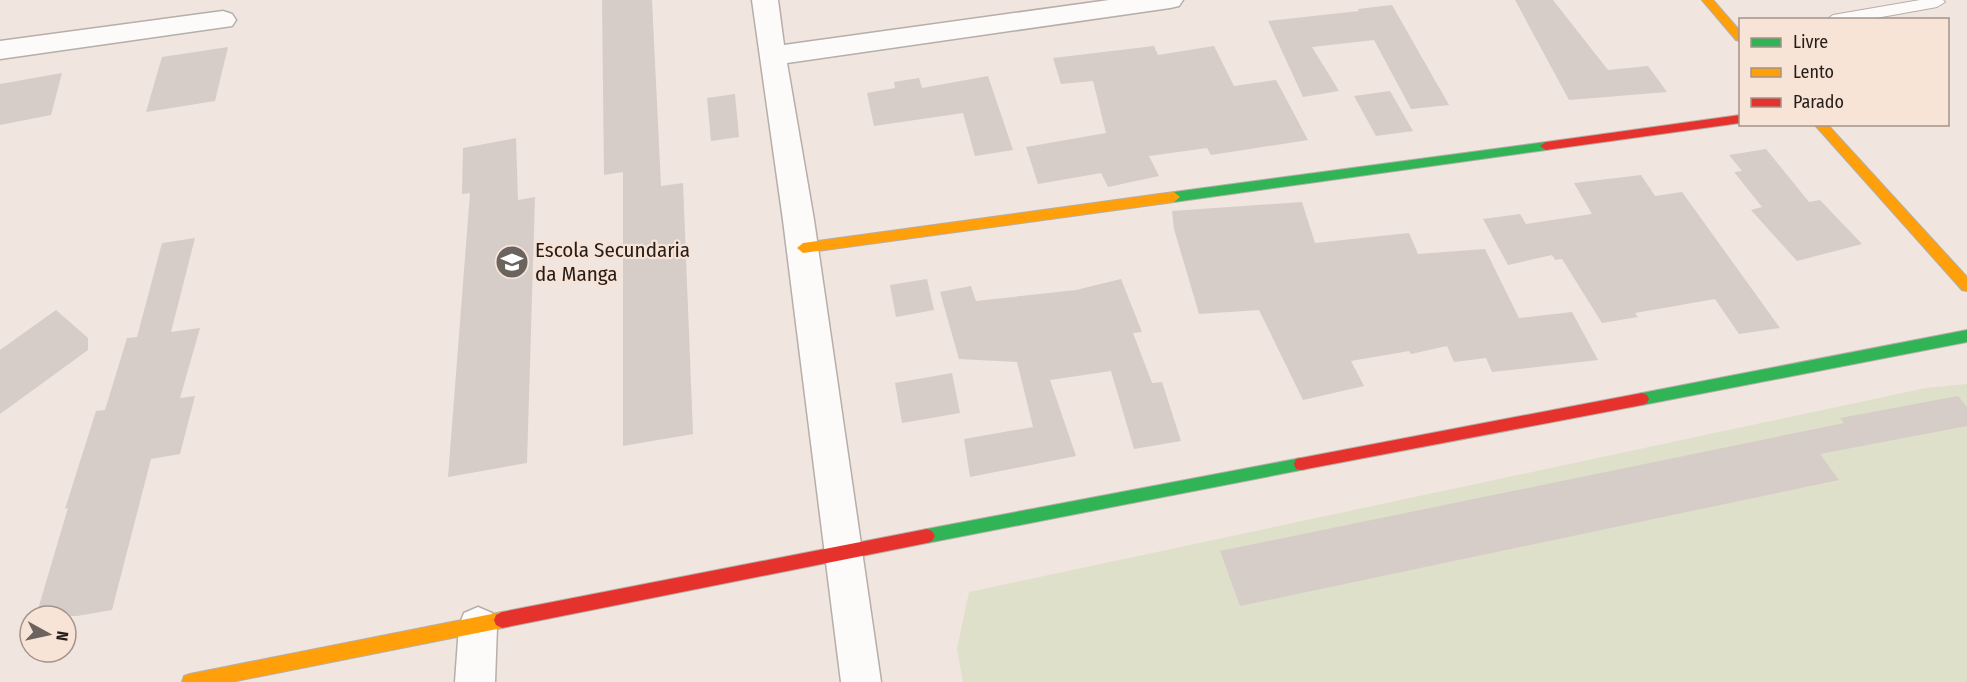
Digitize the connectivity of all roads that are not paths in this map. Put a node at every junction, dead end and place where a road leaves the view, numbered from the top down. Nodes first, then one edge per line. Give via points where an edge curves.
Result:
1 (765, 0) edge
2 (1170, 0) edge
3 (1707, 0) edge
4 (1937, 2) dead end
5 (1845, 18) edge
6 (223, 20) dead end
7 (1739, 35) edge
8 (0, 50) edge
9 (772, 56) junction
10 (1739, 119) edge
11 (1822, 126) edge
12 (803, 248) junction
13 (1967, 286) edge
14 (1967, 336) edge
15 (840, 553) junction
16 (478, 626) junction
17 (190, 682) edge
18 (475, 682) edge
19 (861, 682) edge

1 - 9 street
2 - 9 street
3 - 7 street
4 - 5 lane
6 - 8 street
9 - 12 street
10 - 12 street
11 - 13 street
12 - 15 street
14 - 15 street
15 - 16 street
15 - 19 street
16 - 17 street
16 - 18 street

